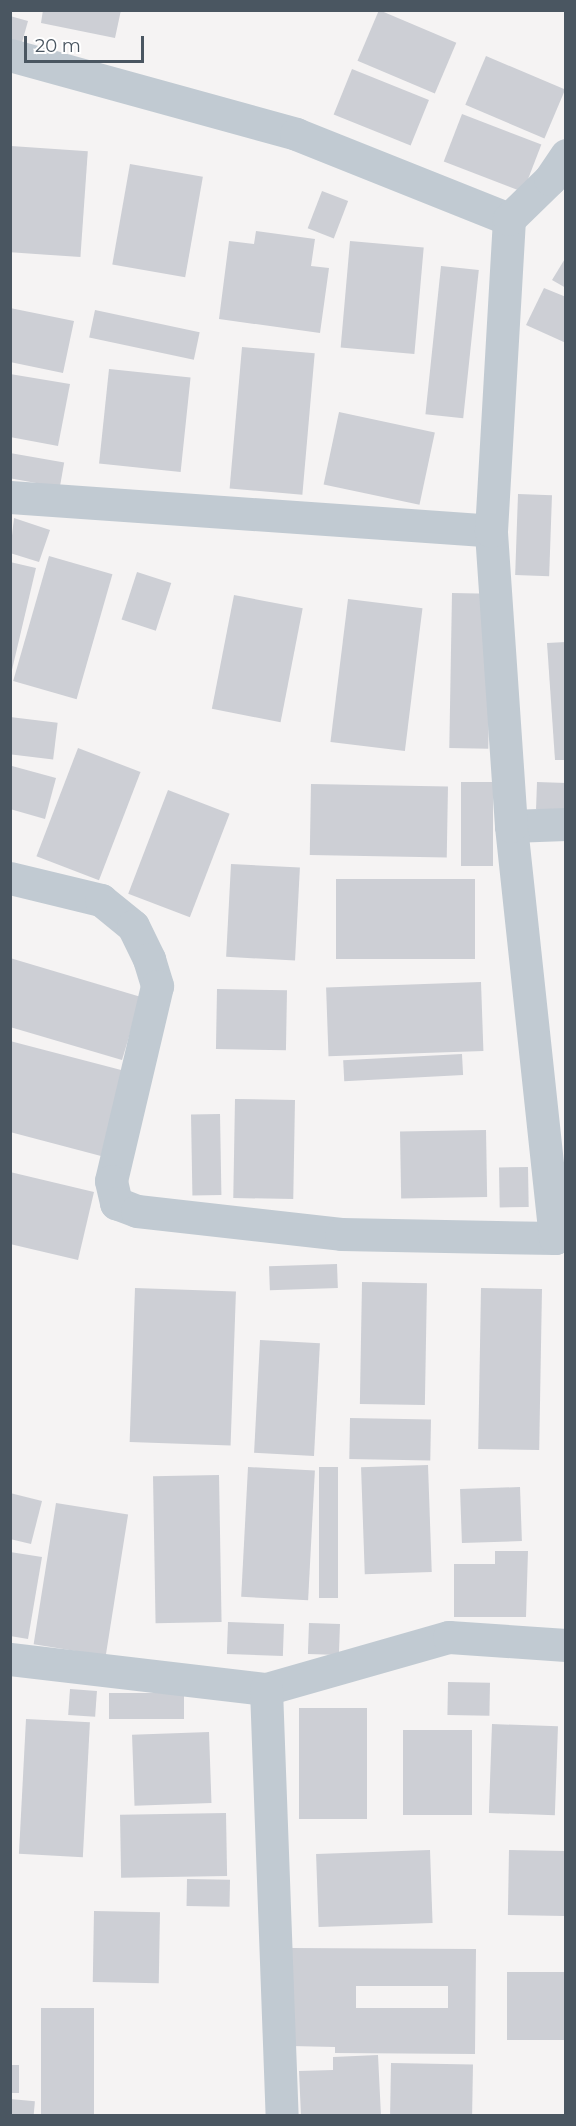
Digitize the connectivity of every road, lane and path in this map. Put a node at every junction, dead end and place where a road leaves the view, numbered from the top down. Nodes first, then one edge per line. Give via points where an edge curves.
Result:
1 (10, 55) edge
2 (560, 174) edge
3 (509, 219) junction
4 (10, 497) edge
5 (491, 531) junction
6 (566, 824) edge
7 (511, 826) junction
8 (10, 878) edge
9 (560, 1234) edge
10 (566, 1645) edge
11 (10, 1659) edge
12 (266, 1689) junction
13 (282, 2115) edge

1 - 3 street via 296,134
2 - 3 street
3 - 5 street
4 - 5 street
5 - 7 street
6 - 7 street
7 - 9 street
8 - 9 street via 102,900 133,926 149,959 157,986 111,1181 116,1203 137,1211 341,1234
10 - 12 street via 449,1637
11 - 12 street
12 - 13 street

